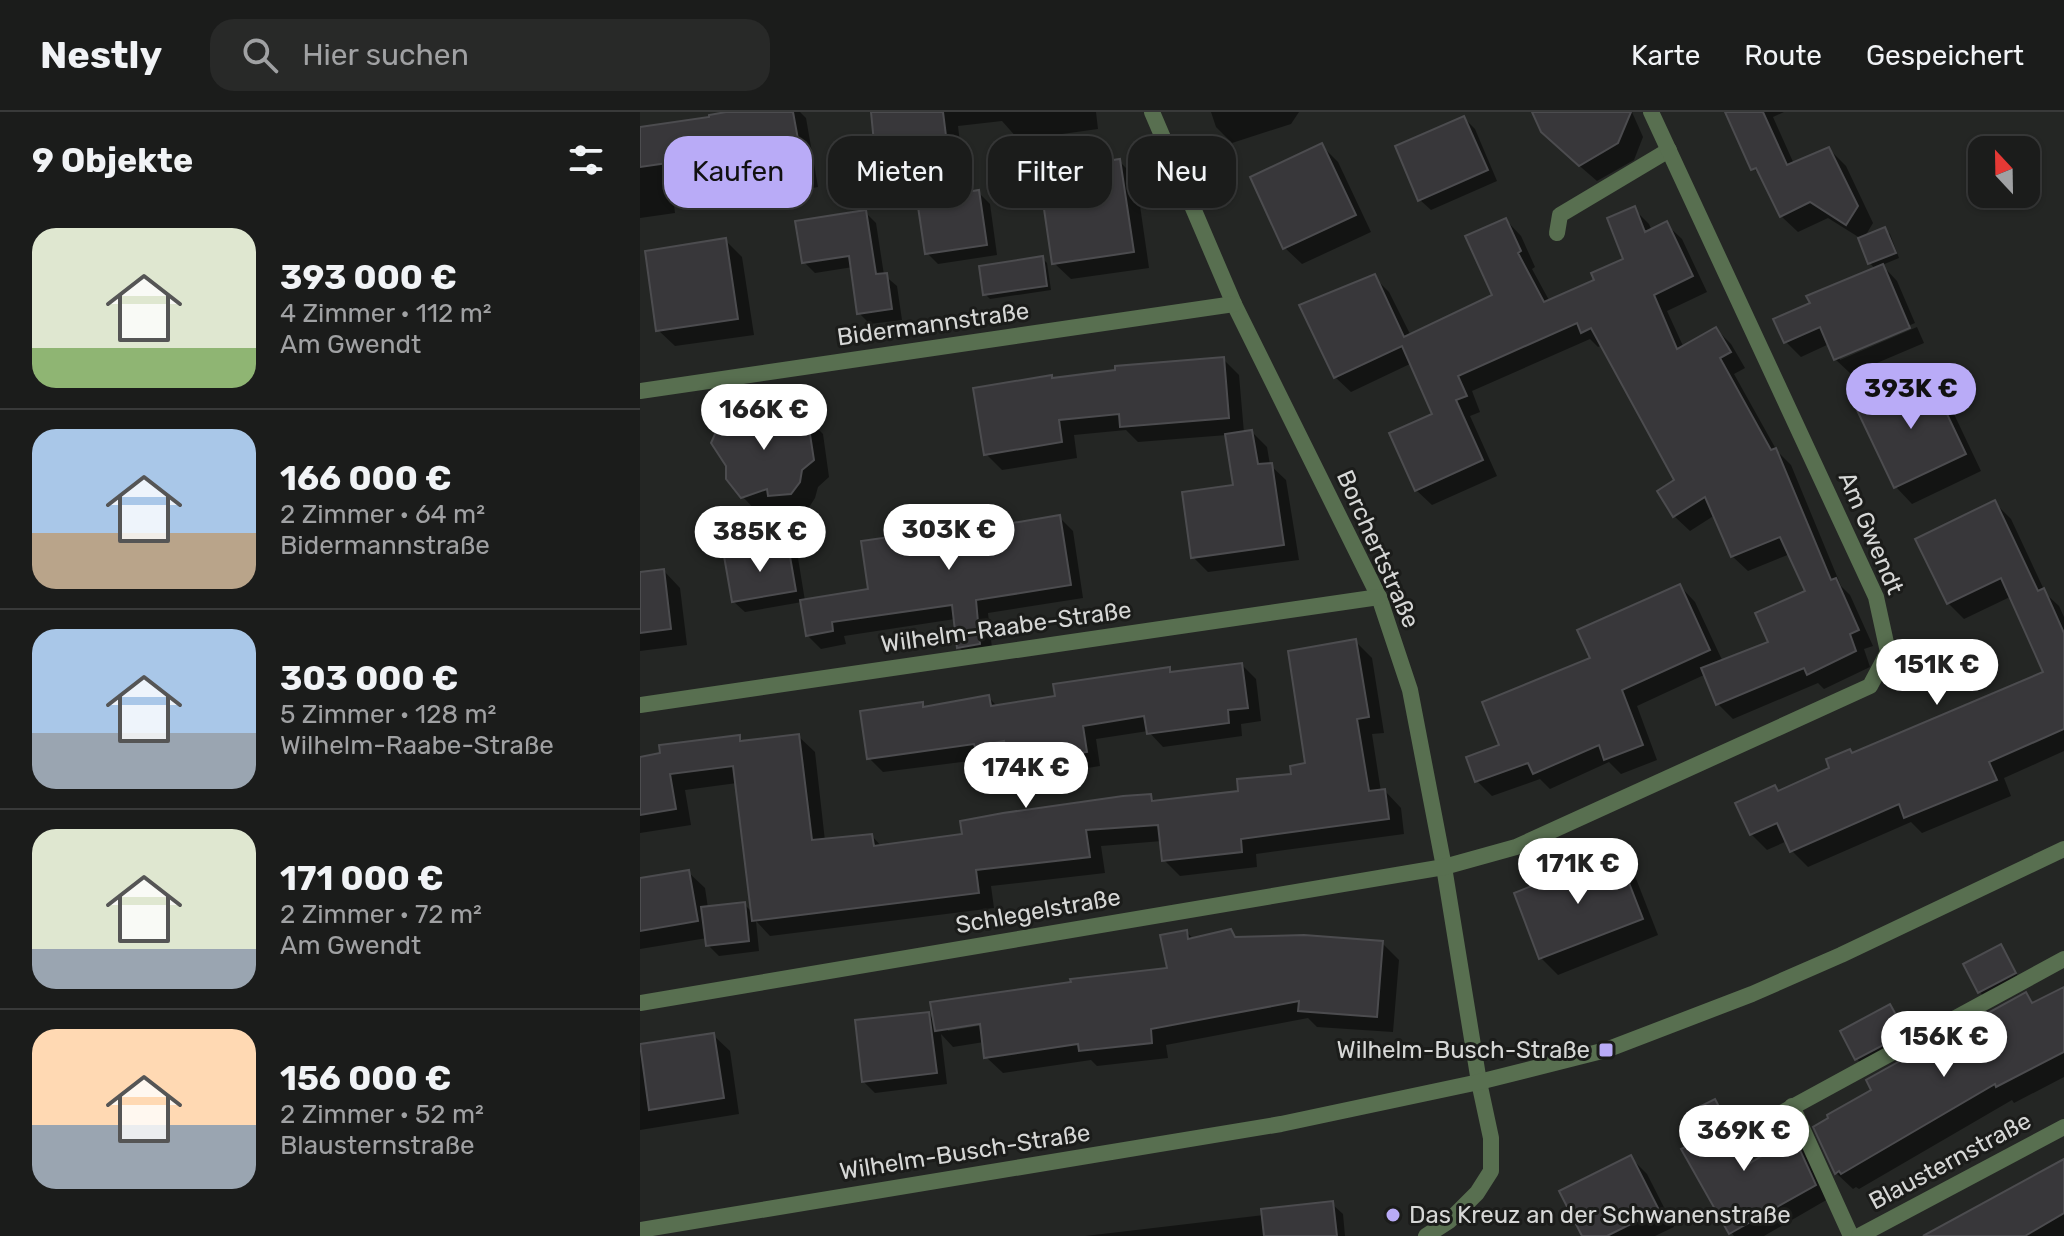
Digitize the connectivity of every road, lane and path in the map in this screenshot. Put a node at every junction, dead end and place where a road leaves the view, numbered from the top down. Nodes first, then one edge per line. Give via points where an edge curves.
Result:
1 (1152, 112) edge
2 (1651, 112) edge
3 (1669, 150) junction
4 (1557, 233) dead end
5 (1234, 304) junction
6 (640, 391) edge
7 (1379, 597) junction
8 (640, 705) edge
9 (2064, 849) edge
10 (1444, 867) junction
11 (2064, 959) edge
12 (640, 1003) edge
13 (1479, 1082) junction
14 (1792, 1106) junction
15 (2064, 1127) edge
16 (1728, 1142) dead end
17 (1449, 1221) junction
18 (640, 1230) edge
19 (1426, 1236) edge
20 (1460, 1236) edge
21 (1851, 1236) edge
22 (1859, 1236) edge

1 - 5 street, Borchertstraße
2 - 3 street, Am Gwendt
3 - 4 street via 1560,215
3 - 10 street, Am Gwendt via 1876,597 1888,652 1870,686 1516,847
5 - 6 street, Bidermannstraße
5 - 7 street, Borchertstraße
7 - 8 street, Wilhelm-Raabe-Straße
7 - 10 street, Borchertstraße via 1410,690
9 - 13 street, Wilhelm-Busch-Straße via 1752,994 1606,1050
10 - 12 street, Schlegelstraße
10 - 13 street, Borchertstraße
11 - 14 street
13 - 17 street, Borchertstraße via 1491,1138 1491,1171
13 - 18 street, Wilhelm-Busch-Straße via 1281,1124
14 - 16 street
14 - 21 street, Blausternstraße
15 - 22 street, Blausternstraße
17 - 19 street, Borchertstraße
17 - 20 street

